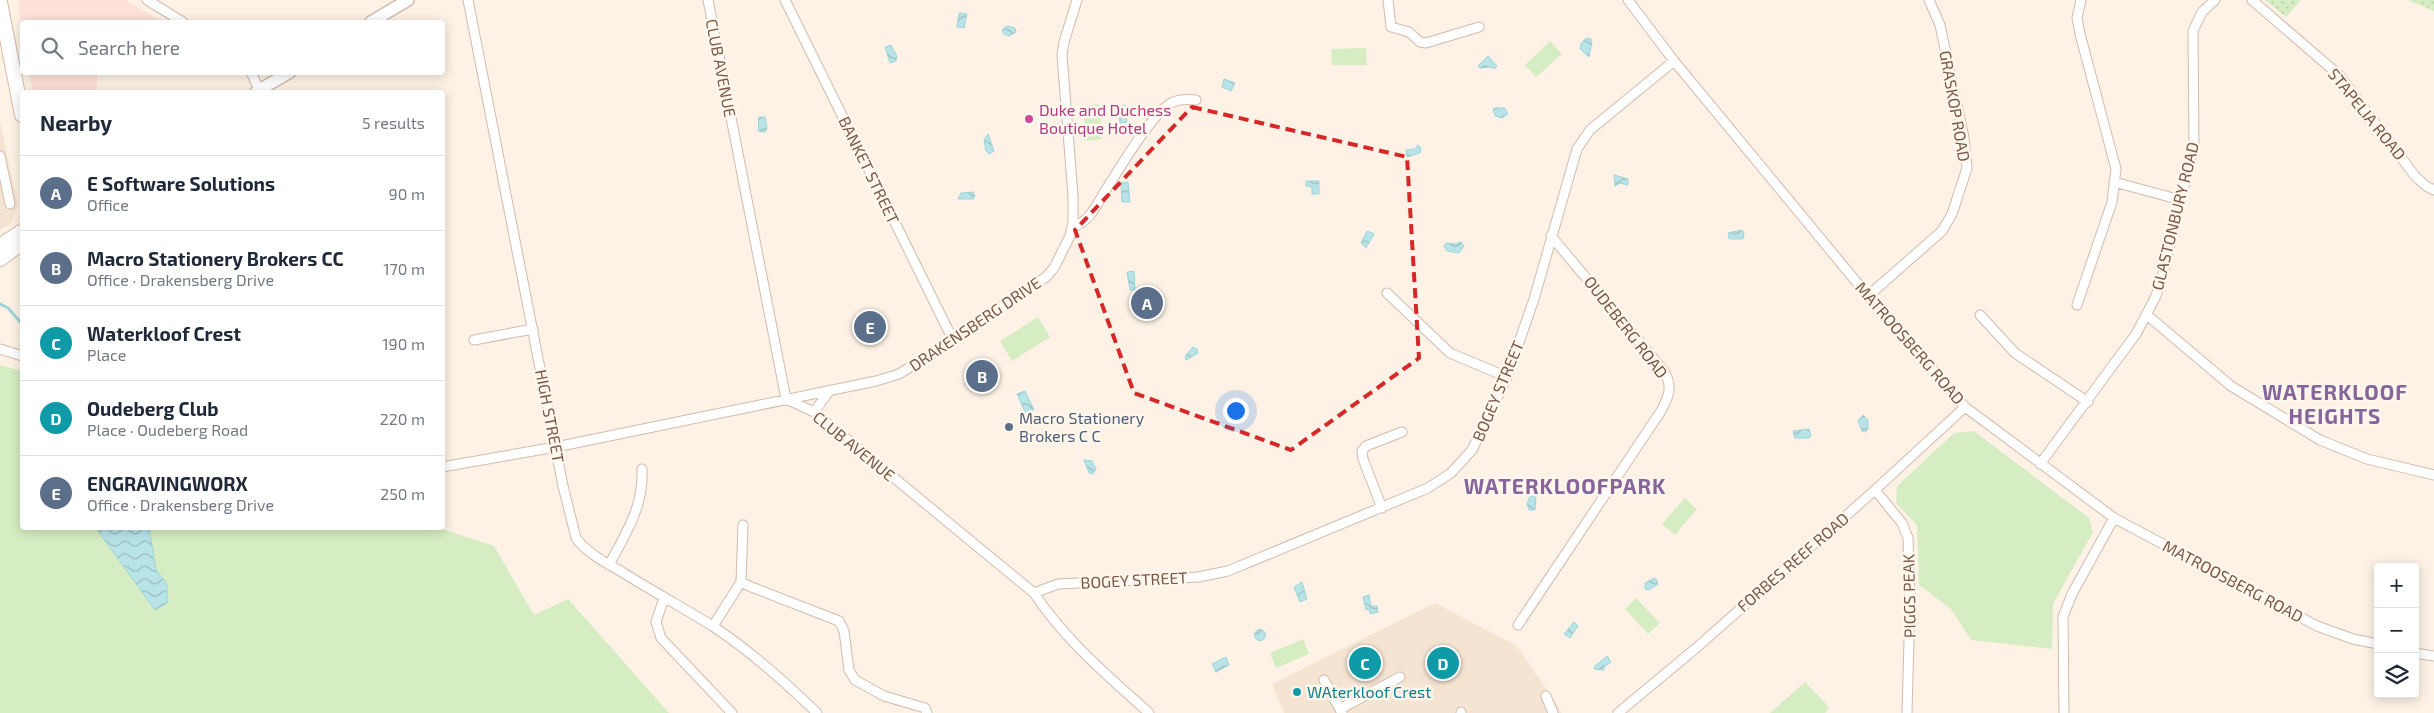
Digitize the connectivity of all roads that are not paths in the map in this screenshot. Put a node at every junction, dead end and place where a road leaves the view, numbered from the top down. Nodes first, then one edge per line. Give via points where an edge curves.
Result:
1 (147, 0) edge
2 (408, 0) edge
3 (468, 0) edge
4 (708, 0) edge
5 (786, 0) edge
6 (1077, 0) edge
7 (1388, 0) edge
8 (1628, 0) edge
9 (2081, 0) edge
10 (2215, 0) edge
11 (2252, 0) edge
12 (1931, 1) edge
13 (0, 2) edge
14 (180, 20) edge
15 (374, 20) edge
16 (1479, 27) dead end
17 (1674, 61) junction
18 (252, 75) edge
19 (285, 75) edge
20 (258, 90) edge
21 (260, 90) edge
22 (1196, 100) dead end
23 (20, 105) edge
24 (0, 156) edge
25 (2114, 182) junction
26 (2434, 190) edge
27 (2181, 200) junction
28 (10, 204) dead end
29 (1072, 227) junction
30 (20, 232) edge
31 (1551, 236) junction
32 (20, 244) edge
33 (0, 246) edge
34 (0, 259) edge
35 (1388, 293) dead end
36 (1868, 296) junction
37 (2077, 305) dead end
38 (2147, 315) junction
39 (1980, 316) dead end
40 (533, 329) junction
41 (474, 340) dead end
42 (953, 340) junction
43 (0, 349) edge
44 (20, 355) edge
45 (1507, 377) junction
46 (830, 390) junction
47 (786, 399) junction
48 (2088, 402) junction
49 (1965, 407) junction
50 (814, 412) junction
51 (1402, 432) dead end
52 (556, 447) junction
53 (2040, 464) junction
54 (445, 466) edge
55 (642, 469) dead end
56 (2434, 475) edge
57 (1875, 490) junction
58 (1382, 508) junction
59 (2114, 518) junction
60 (742, 525) dead end
61 (609, 565) junction
62 (741, 582) junction
63 (1034, 593) junction
64 (664, 598) junction
65 (1518, 625) dead end
66 (713, 626) junction
67 (2374, 643) edge
68 (2419, 654) edge
69 (2434, 656) edge
70 (1400, 677) dead end
71 (1324, 680) dead end
72 (1546, 696) dead end
73 (1341, 711) edge
74 (732, 713) edge
75 (817, 713) edge
76 (927, 713) edge
77 (1149, 713) edge
78 (1553, 713) edge
79 (1618, 713) edge
80 (1907, 713) edge
81 (2064, 713) edge

1 - 14 street
2 - 15 street
3 - 40 street, HIGH STREET
4 - 47 street, CLUB AVENUE
5 - 42 street, BANKET STREET
6 - 29 street, DRAKENSBERG DRIVE via 1062,55 1073,196
7 - 16 street via 1391,27 1409,32 1420,42
8 - 17 street, MATROOSBERG ROAD
9 - 25 street via 2077,18 2116,169
10 - 27 street, GLASTONBURY ROAD via 2202,12 2193,31 2194,144
11 - 26 street, STAPELIA ROAD via 2340,76 2416,176
12 - 36 street, GRASKOP ROAD via 1940,25 1964,138 1967,168 1952,214 1942,231
13 - 23 main road
17 - 31 street, BOGEY STREET via 1582,139 1576,149
17 - 36 street, MATROOSBERG ROAD
18 - 20 street
19 - 21 street
22 - 29 street via 1172,103 1161,111 1089,217
24 - 28 street
25 - 27 street
25 - 37 street via 2112,202
27 - 38 street, GLASTONBURY ROAD via 2165,266
29 - 42 street, DRAKENSBERG DRIVE via 1062,255 1046,276
30 - 33 main road
31 - 45 street, BOGEY STREET via 1534,299
31 - 65 street, OUDEBERG ROAD via 1664,371 1670,381 1670,389 1661,411
32 - 34 main road
35 - 45 street via 1450,354
36 - 49 street, MATROOSBERG ROAD
38 - 48 street, GLASTONBURY ROAD
38 - 56 street via 2231,386 2320,440 2367,459
39 - 48 street via 2015,353
40 - 41 street
40 - 52 street, HIGH STREET
42 - 46 street, DRAKENSBERG DRIVE via 888,378
43 - 44 street
45 - 58 street, BOGEY STREET via 1484,430 1462,464 1428,488
46 - 47 street, DRAKENSBERG DRIVE
46 - 50 street
47 - 50 street, CLUB AVENUE
47 - 52 street, DRAKENSBERG DRIVE
48 - 53 street, GLASTONBURY ROAD
49 - 53 street, MATROOSBERG ROAD
49 - 57 street, FORBES REEF ROAD
50 - 63 street, CLUB AVENUE
51 - 58 street via 1362,450
52 - 54 street, DRAKENSBERG DRIVE
52 - 61 street, HIGH STREET via 576,538
53 - 59 street, MATROOSBERG ROAD
55 - 61 street via 642,491 636,513
57 - 79 street, FORBES REEF ROAD
57 - 80 street, PIGGS PEAK via 1902,523 1908,538
58 - 63 street, BOGEY STREET via 1216,575 1066,583 1050,585
59 - 67 street, MATROOSBERG ROAD via 2316,626
59 - 81 street via 2072,594 2063,617
60 - 62 street
61 - 64 street, HIGH STREET
62 - 66 street
62 - 76 street via 839,621 844,631 849,670 855,680 884,696 925,708
63 - 77 street, CLUB AVENUE via 1063,630
64 - 66 street, HIGH STREET
64 - 74 street via 656,622 661,638
66 - 75 street, HIGH STREET via 766,665
68 - 69 street
70 - 73 street
71 - 73 street
72 - 78 street

